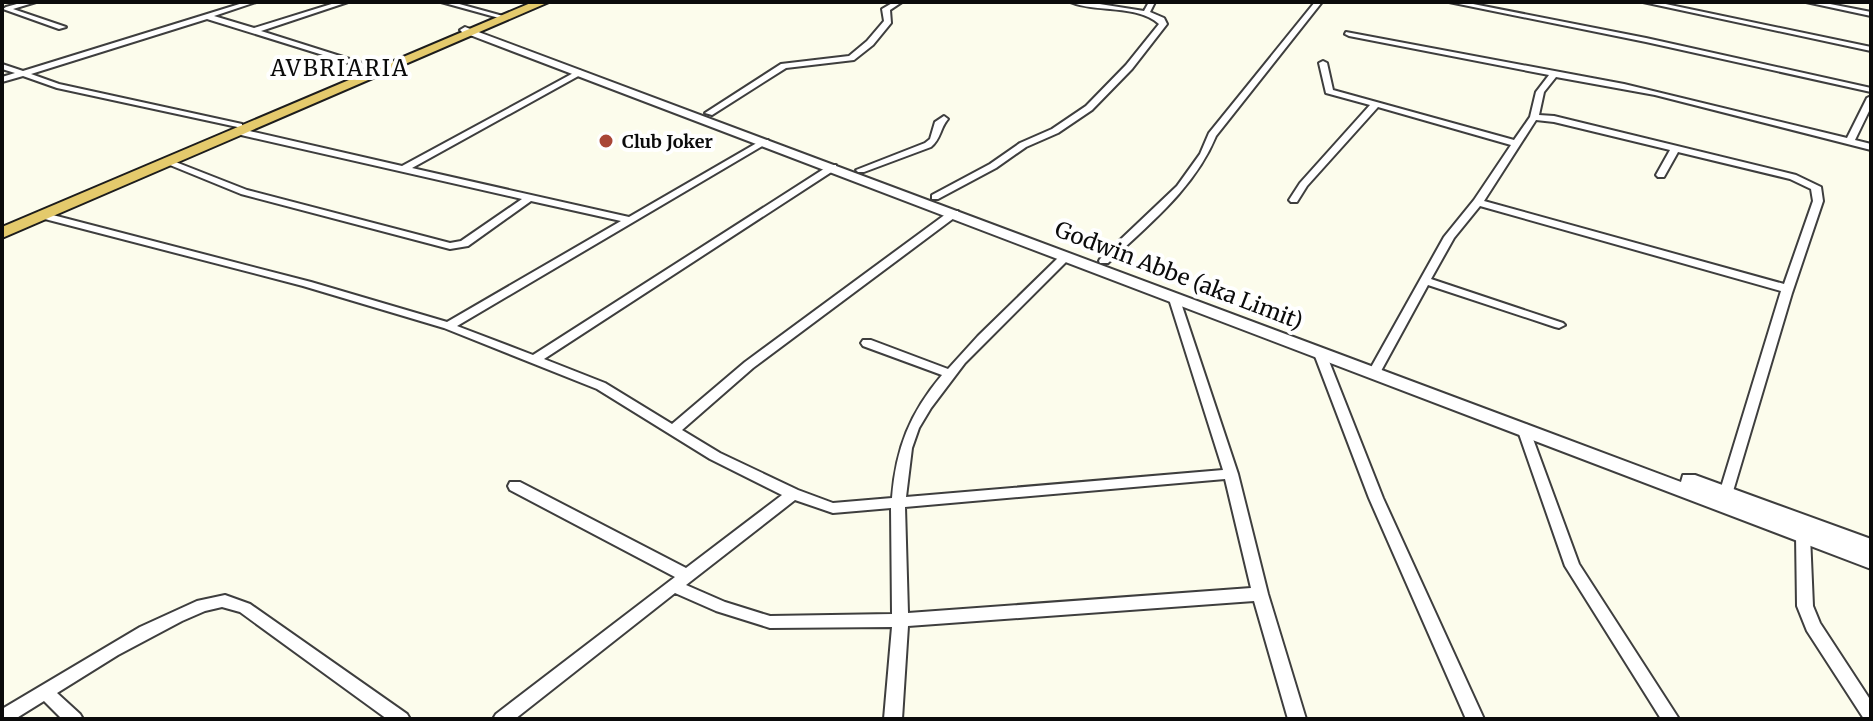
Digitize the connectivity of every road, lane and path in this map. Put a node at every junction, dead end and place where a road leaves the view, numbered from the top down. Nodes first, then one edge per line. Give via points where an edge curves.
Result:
1 (33, 2) edge
2 (222, 2) edge
3 (253, 2) edge
4 (345, 2) edge
5 (444, 2) edge
6 (533, 2) edge
7 (543, 2) edge
8 (899, 2) edge
9 (1073, 2) edge
10 (1152, 2) edge
11 (1319, 2) edge
12 (1452, 2) edge
13 (1646, 2) edge
14 (1809, 2) edge
15 (236, 7) junction
16 (4, 8) edge
17 (1146, 13) junction
18 (1871, 14) edge
19 (206, 16) junction
20 (499, 16) junction
21 (62, 27) dead end
22 (473, 29) junction
23 (256, 30) junction
24 (1349, 34) dead end
25 (1871, 49) edge
26 (1323, 63) dead end
27 (2, 66) edge
28 (374, 68) junction
29 (579, 72) junction
30 (20, 73) junction
31 (1552, 77) junction
32 (2, 80) edge
33 (1871, 90) edge
34 (1871, 98) edge
35 (1376, 104) junction
36 (709, 113) junction
37 (1534, 117) junction
38 (944, 119) dead end
39 (240, 129) junction
40 (765, 142) junction
41 (1850, 142) junction
42 (1514, 143) junction
43 (1871, 147) edge
44 (1675, 148) junction
45 (170, 163) junction
46 (833, 167) junction
47 (405, 168) junction
48 (861, 170) junction
49 (1661, 175) dead end
50 (935, 197) junction
51 (529, 198) junction
52 (1294, 200) dead end
53 (1478, 202) junction
54 (954, 213) junction
55 (45, 216) junction
56 (629, 220) junction
57 (2, 226) edge
58 (2, 233) edge
59 (1066, 256) junction
60 (1104, 261) junction
61 (1424, 280) junction
62 (1788, 289) junction
63 (1175, 299) junction
64 (1207, 305) junction
65 (1559, 325) dead end
66 (448, 326) junction
67 (867, 343) dead end
68 (1319, 351) junction
69 (534, 360) junction
70 (1377, 367) junction
71 (951, 374) junction
72 (1523, 428) junction
73 (672, 431) junction
74 (1231, 474) junction
75 (515, 486) dead end
76 (793, 494) junction
77 (1726, 494) junction
78 (900, 503) junction
79 (1803, 535) junction
80 (1871, 547) edge
81 (1871, 561) edge
82 (682, 582) junction
83 (1260, 594) junction
84 (900, 620) junction
85 (46, 693) junction
86 (1871, 714) edge
87 (2, 718) edge
88 (74, 719) edge
89 (401, 719) edge
90 (502, 719) edge
91 (893, 719) edge
92 (1297, 719) edge
93 (1475, 719) edge
94 (1670, 719) edge

1 - 16 street
2 - 15 street
3 - 15 street
4 - 23 street
5 - 20 street
6 - 20 highway
7 - 22 highway
8 - 36 street via 886,9 888,21 851,58 784,66
9 - 17 street
10 - 17 street
11 - 60 street via 1212,135 1189,179
12 - 33 street
13 - 25 street
14 - 18 street
15 - 19 street
16 - 21 street
17 - 50 street via 1163,24 1089,108
19 - 23 street
19 - 30 street
20 - 22 highway
22 - 28 highway
22 - 29 street, Godwin Abbe (aka Limit)
22 - 36 street, Godwin Abbe (aka Limit)
22 - 39 highway
23 - 28 street
24 - 31 street via 1534,69
26 - 35 street via 1329,91
27 - 30 street
28 - 39 highway
29 - 40 street, Godwin Abbe (aka Limit)
29 - 47 street
30 - 32 street
30 - 39 street
31 - 37 street via 1540,92
31 - 41 street via 1624,86
34 - 41 street
35 - 42 street
35 - 52 street
36 - 48 street, Godwin Abbe (aka Limit)
37 - 42 street
37 - 44 street
38 - 48 street via 928,145
39 - 45 highway
39 - 47 street
39 - 57 highway
40 - 46 street, Godwin Abbe (aka Limit)
40 - 56 street
41 - 43 street
42 - 53 street
44 - 49 street
44 - 62 street via 1816,187 1818,201
45 - 51 street via 244,192 450,246 464,244
45 - 55 highway
46 - 54 street, Godwin Abbe (aka Limit)
46 - 69 street
47 - 51 street
48 - 50 street, Godwin Abbe (aka Limit)
50 - 60 street, Godwin Abbe (aka Limit)
51 - 56 street
53 - 61 street
53 - 62 street
54 - 59 street, Godwin Abbe (aka Limit)
54 - 73 street via 749,365
55 - 58 highway
55 - 66 street
56 - 66 street
59 - 63 street, Godwin Abbe (aka Limit)
59 - 71 street
60 - 64 street, Godwin Abbe (aka Limit)
61 - 65 street
61 - 70 street
62 - 77 street
63 - 64 street, Godwin Abbe (aka Limit)
63 - 74 street
64 - 68 street, Godwin Abbe (aka Limit)
64 - 70 street, Godwin Abbe (aka Limit)
66 - 69 street
67 - 71 street
68 - 70 street, Godwin Abbe (aka Limit)
68 - 93 street via 1376,498
69 - 73 street via 601,386
70 - 72 street, Godwin Abbe (aka Limit)
70 - 77 street, Godwin Abbe (aka Limit)
71 - 78 street via 911,431
72 - 79 street, Godwin Abbe (aka Limit)
72 - 94 street via 1572,566
73 - 76 street
74 - 78 street
74 - 83 street
75 - 82 street
76 - 78 street via 833,508
76 - 82 street
77 - 80 street, Godwin Abbe (aka Limit)
78 - 84 street
79 - 81 street, Godwin Abbe (aka Limit)
79 - 86 street via 1805,606
82 - 84 street via 721,607 770,622
82 - 90 street
83 - 84 street
83 - 92 street
84 - 91 street
85 - 87 street
85 - 88 street
85 - 89 street via 150,631 220,601 245,608

